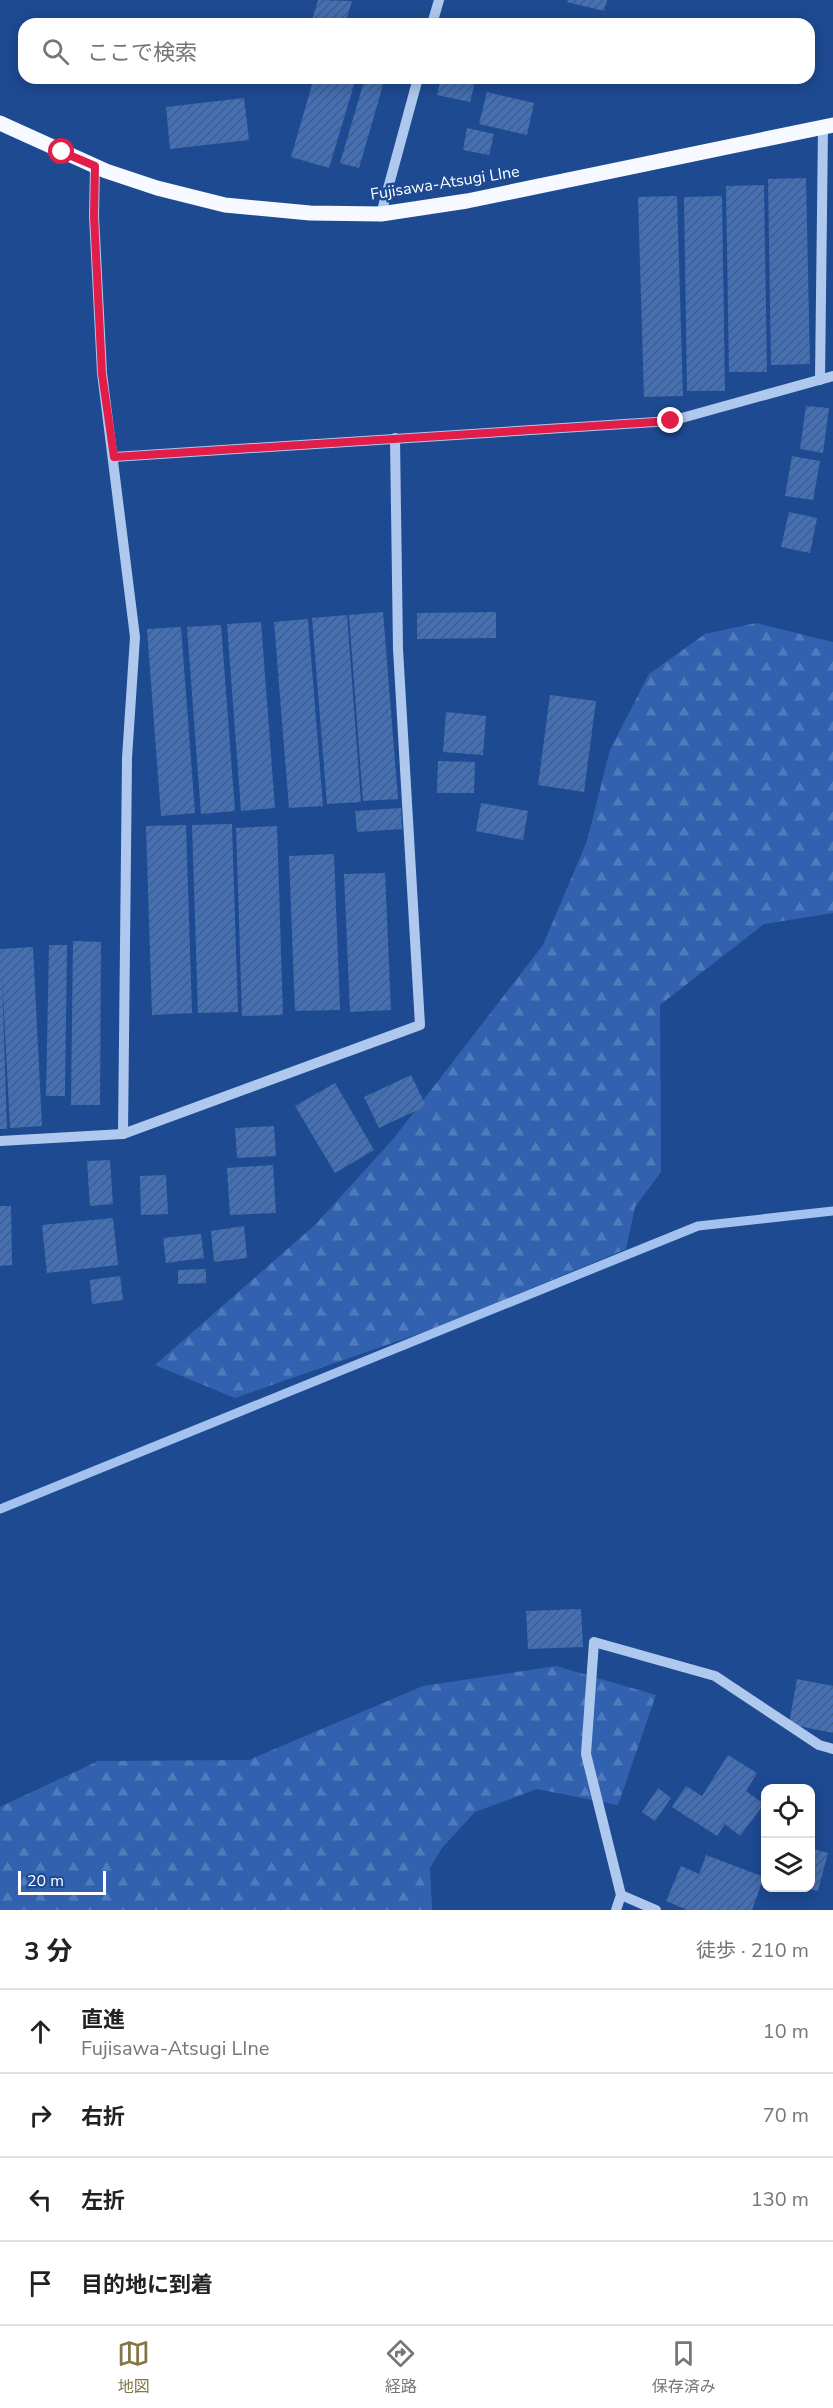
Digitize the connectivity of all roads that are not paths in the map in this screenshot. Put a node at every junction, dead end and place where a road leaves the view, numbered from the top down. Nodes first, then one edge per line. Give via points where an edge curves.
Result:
1 (438, 0) edge
2 (434, 18) edge
3 (416, 84) edge
4 (0, 123) edge
5 (828, 126) edge
6 (95, 166) junction
7 (381, 214) junction
8 (833, 376) edge
9 (820, 380) junction
10 (395, 438) junction
11 (114, 457) junction
12 (123, 1134) junction
13 (0, 1141) edge
14 (833, 1749) edge
15 (621, 1895) junction
16 (616, 1910) edge
17 (656, 1910) edge

1 - 2 street
3 - 7 street
4 - 6 main road, Fujisawa-Atsugi LIne
5 - 7 main road, Fujisawa-Atsugi LIne via 466,201
5 - 9 street
6 - 7 main road, Fujisawa-Atsugi LIne via 157,188 225,205 310,213
6 - 11 street via 102,374
8 - 9 street
9 - 10 street via 671,421
10 - 11 street
10 - 12 street via 398,649 420,1025
11 - 12 street via 135,636 127,758
12 - 13 street
14 - 15 street via 819,1745 715,1676 594,1642 586,1754
15 - 16 street
15 - 17 street

